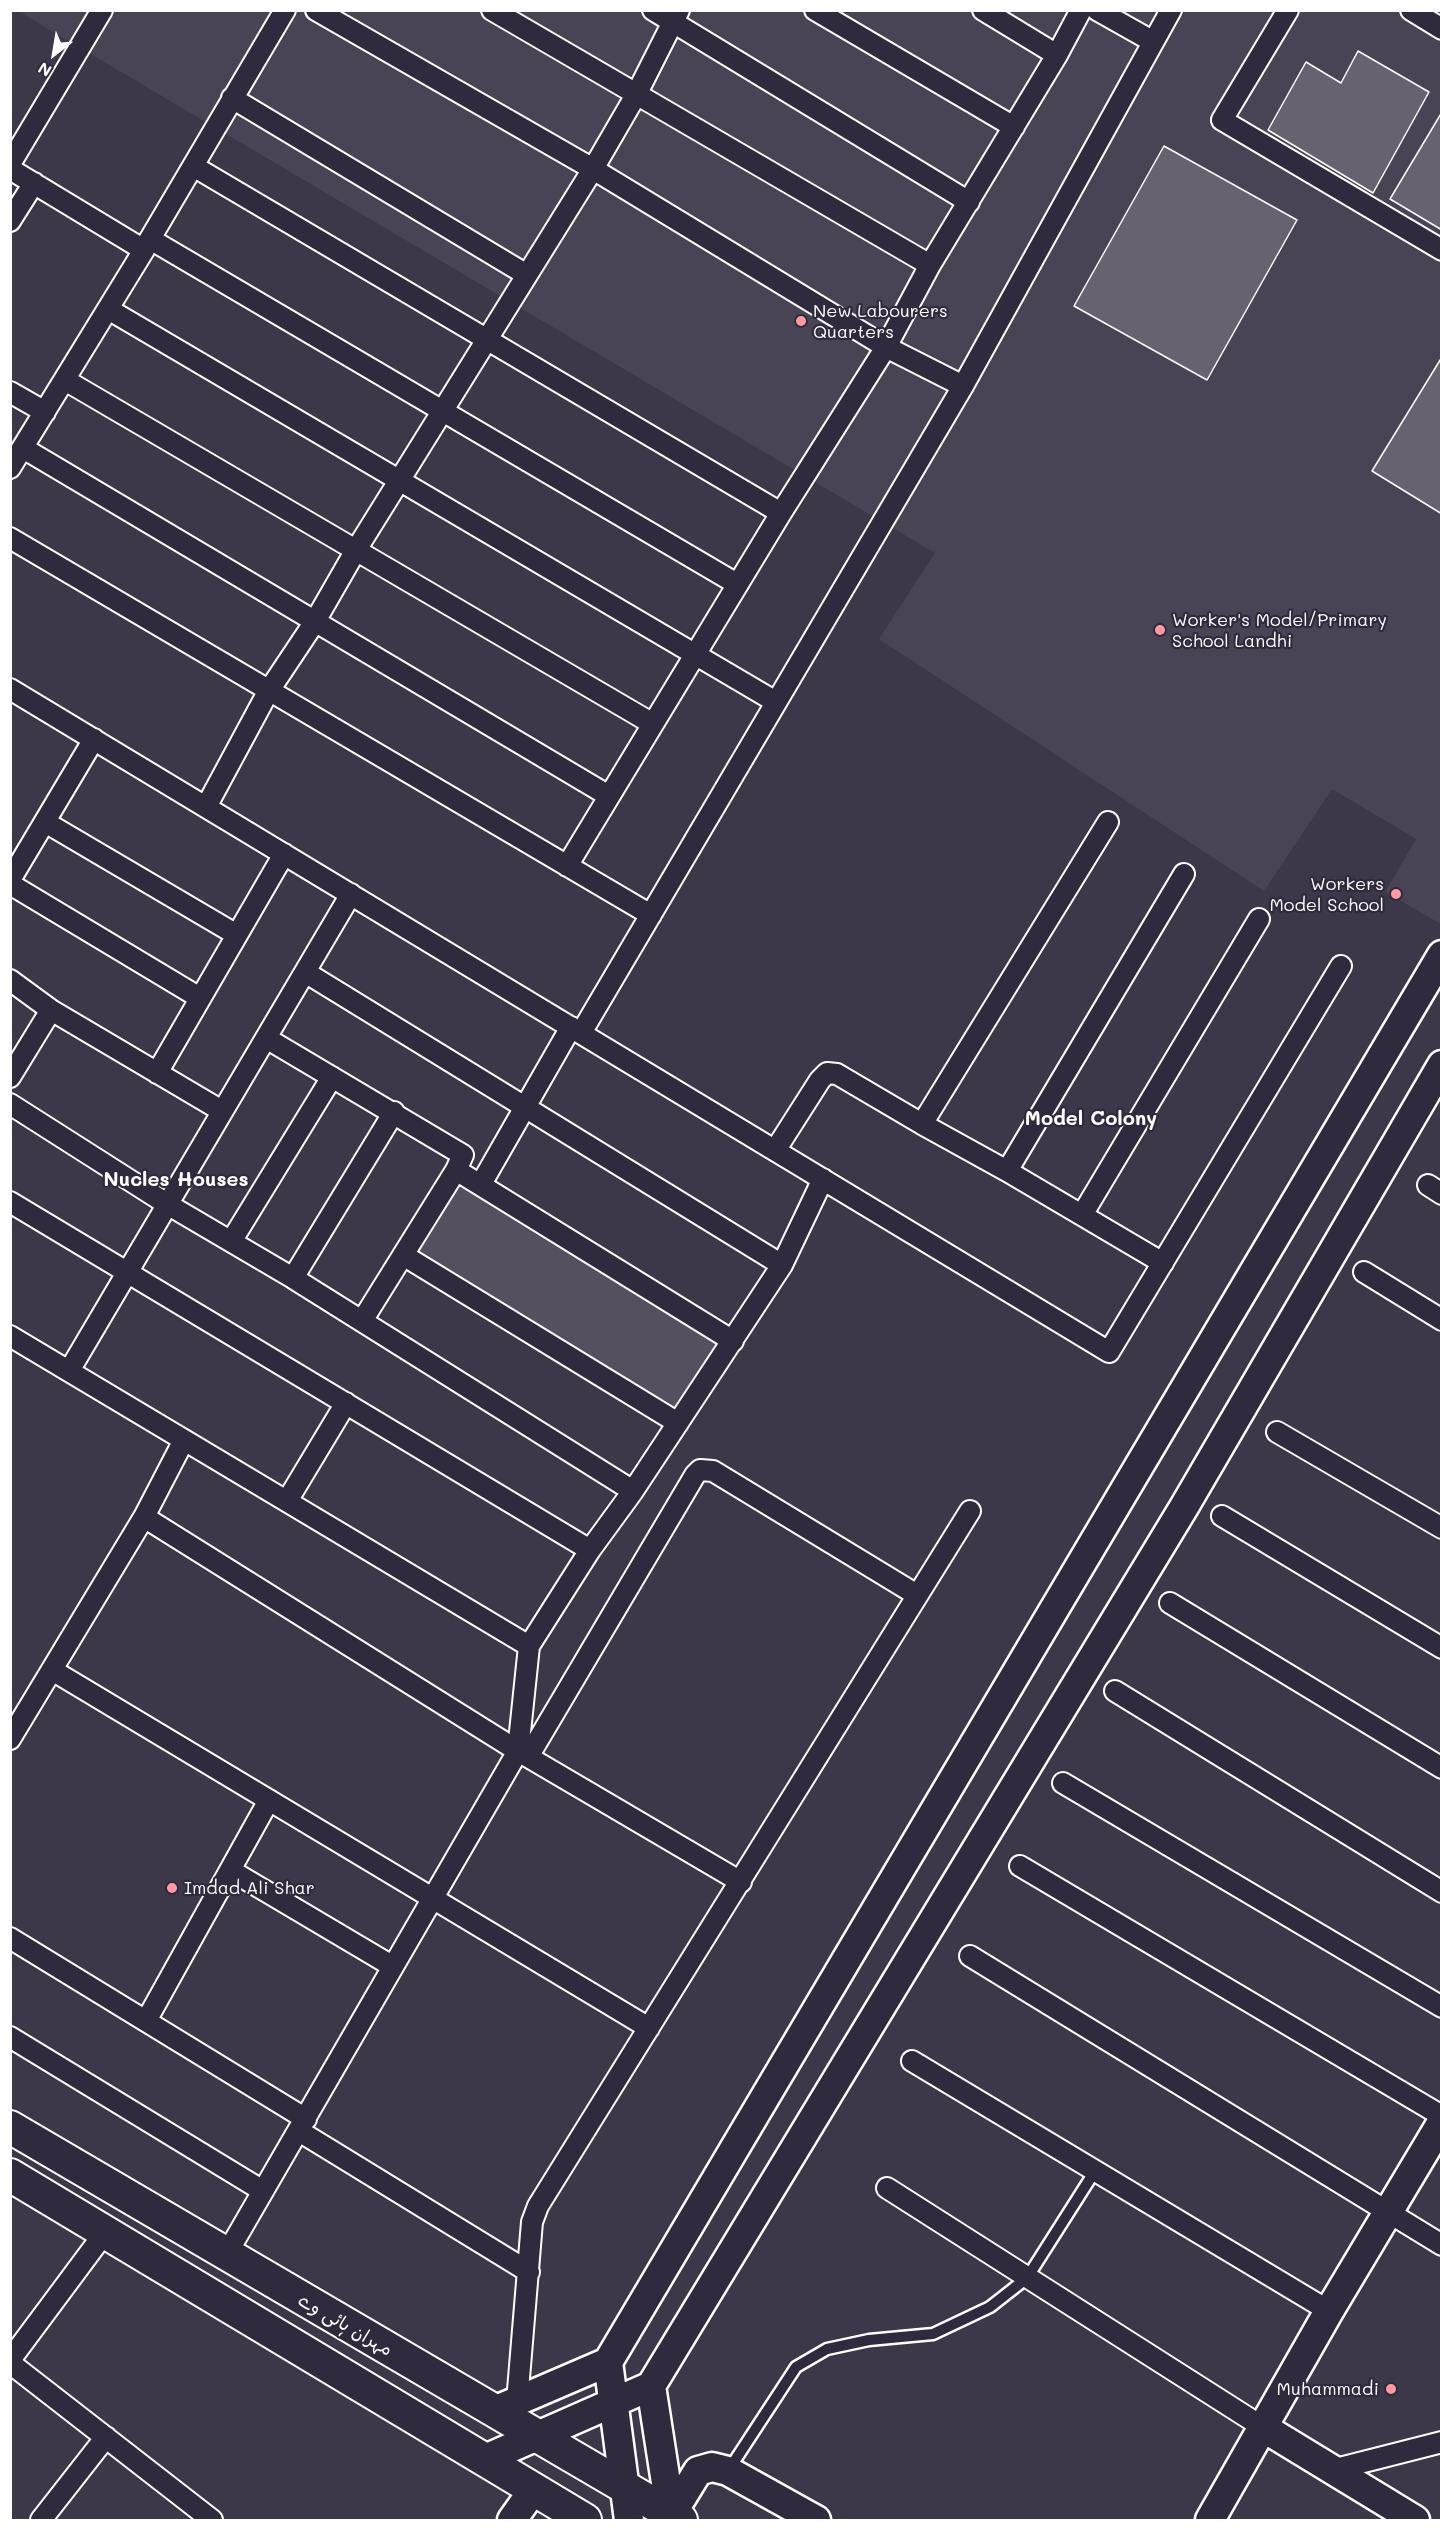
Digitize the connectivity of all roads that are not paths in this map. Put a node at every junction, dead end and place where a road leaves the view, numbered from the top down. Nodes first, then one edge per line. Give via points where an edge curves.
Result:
1 (102, 10) edge
2 (285, 10) edge
3 (316, 10) edge
4 (492, 10) edge
5 (652, 10) edge
6 (815, 10) edge
7 (983, 10) edge
8 (1080, 10) edge
9 (1097, 10) edge
10 (1171, 10) edge
11 (1288, 10) edge
12 (1411, 10) edge
13 (676, 17) edge
14 (1442, 29) edge
15 (1152, 41) junction
16 (1057, 55) junction
17 (636, 95) junction
18 (232, 98) junction
19 (1014, 127) junction
20 (10, 164) edge
21 (193, 166) junction
22 (10, 169) edge
23 (593, 169) junction
24 (34, 183) junction
25 (969, 202) junction
26 (10, 221) edge
27 (147, 244) junction
28 (1442, 250) edge
29 (930, 265) junction
30 (527, 275) junction
31 (108, 309) junction
32 (488, 341) junction
33 (886, 347) junction
34 (64, 380) junction
35 (963, 386) junction
36 (10, 392) edge
37 (45, 412) junction
38 (443, 412) junction
39 (23, 448) junction
40 (10, 468) edge
41 (400, 480) junction
42 (780, 513) junction
43 (10, 538) edge
44 (356, 550) junction
45 (737, 584) junction
46 (314, 623) junction
47 (696, 656) junction
48 (10, 689) edge
49 (268, 692) junction
50 (776, 702) junction
51 (653, 724) junction
52 (94, 739) junction
53 (609, 796) junction
54 (206, 807) junction
55 (45, 822) junction
56 (1108, 822) dead end
57 (284, 854) junction
58 (567, 866) junction
59 (1184, 874) dead end
60 (10, 882) edge
61 (351, 894) junction
62 (651, 915) junction
63 (1259, 919) dead end
64 (237, 935) junction
65 (1442, 955) edge
66 (1341, 966) dead end
67 (305, 972) junction
68 (10, 980) edge
69 (200, 998) junction
70 (51, 1010) junction
71 (576, 1030) junction
72 (266, 1038) junction
73 (1442, 1065) edge
74 (157, 1073) junction
75 (10, 1077) edge
76 (332, 1077) junction
77 (10, 1104) edge
78 (526, 1107) junction
79 (222, 1111) junction
80 (394, 1113) junction
81 (922, 1124) junction
82 (776, 1149) junction
83 (456, 1170) junction
84 (1007, 1171) junction
85 (823, 1179) junction
86 (481, 1184) junction
87 (10, 1202) edge
88 (167, 1204) junction
89 (1082, 1215) junction
90 (232, 1240) junction
91 (403, 1255) junction
92 (1163, 1263) junction
93 (782, 1265) junction
94 (1364, 1272) dead end
95 (128, 1274) junction
96 (293, 1278) junction
97 (1442, 1320) edge
98 (362, 1321) junction
99 (10, 1336) edge
100 (733, 1341) junction
101 (69, 1371) junction
102 (346, 1403) junction
103 (678, 1423) junction
104 (1277, 1432) dead end
105 (184, 1440) junction
106 (633, 1491) junction
107 (287, 1501) junction
108 (970, 1511) dead end
109 (1222, 1516) dead end
110 (144, 1517) junction
111 (1442, 1528) edge
112 (590, 1550) junction
113 (918, 1595) junction
114 (1170, 1603) dead end
115 (529, 1646) junction
116 (1442, 1648) edge
117 (52, 1670) junction
118 (1115, 1691) dead end
119 (10, 1739) edge
120 (523, 1754) junction
121 (1442, 1768) edge
122 (1063, 1783) dead end
123 (269, 1800) junction
124 (1020, 1866) dead end
125 (230, 1870) junction
126 (741, 1882) junction
127 (1442, 1892) edge
128 (433, 1899) junction
129 (10, 1938) edge
130 (970, 1956) dead end
131 (392, 1966) junction
132 (1442, 2007) edge
133 (146, 2021) junction
134 (649, 2028) junction
135 (10, 2037) edge
136 (912, 2061) dead end
137 (1442, 2116) edge
138 (1442, 2122) edge
139 (303, 2125) junction
140 (10, 2127) edge
141 (1095, 2171) junction
142 (10, 2175) edge
143 (887, 2188) dead end
144 (263, 2192) junction
145 (1387, 2214) junction
146 (106, 2231) junction
147 (1442, 2245) edge
148 (226, 2255) junction
149 (529, 2272) junction
150 (1027, 2278) junction
151 (1329, 2311) junction
152 (10, 2361) edge
153 (608, 2362) junction
154 (651, 2386) junction
155 (614, 2403) junction
156 (506, 2407) junction
157 (1264, 2428) junction
158 (537, 2436) junction
159 (106, 2437) junction
160 (1442, 2442) edge
161 (485, 2459) junction
162 (728, 2470) junction
163 (1332, 2470) junction
164 (534, 2488) junction
165 (624, 2488) junction
166 (676, 2518) edge
167 (41, 2520) edge
168 (212, 2520) edge
169 (512, 2520) edge
170 (585, 2520) edge
171 (629, 2520) edge
172 (816, 2520) edge
173 (1210, 2520) edge
174 (1414, 2520) edge

1 - 20 street
2 - 18 street
3 - 23 street
4 - 17 street
5 - 13 street
6 - 19 street
7 - 16 street
8 - 16 street
9 - 15 street
10 - 15 street
11 - 28 street via 1222,120
12 - 14 street
13 - 17 street
13 - 25 street
15 - 35 street
16 - 19 street
17 - 23 street
17 - 29 street
18 - 21 street
18 - 30 street
19 - 25 street
21 - 27 street
21 - 32 street
22 - 24 street
23 - 30 street
23 - 33 street
24 - 26 street
24 - 27 street
25 - 29 street
27 - 31 street
27 - 38 street
29 - 33 street
30 - 32 street
31 - 34 street
31 - 41 street
32 - 38 street
32 - 42 street
33 - 35 street
33 - 42 street
34 - 37 street
34 - 44 street
35 - 50 street
36 - 37 street
37 - 39 street
38 - 41 street
38 - 45 street
39 - 40 street
39 - 46 street
41 - 44 street
41 - 47 street
42 - 45 street
43 - 49 street
44 - 46 street
44 - 51 street
45 - 47 street
46 - 49 street
46 - 53 street
47 - 50 street
47 - 51 street
48 - 52 street
49 - 54 street
49 - 58 street
50 - 62 street
51 - 53 street
52 - 54 street
52 - 55 street
53 - 58 street
54 - 57 street
55 - 60 street
55 - 64 street
56 - 81 street
57 - 61 street
57 - 64 street
58 - 62 street
59 - 84 street
60 - 69 street
61 - 67 street
61 - 71 street
62 - 71 street
63 - 89 street
64 - 69 street
65 - 153 street
66 - 92 street
67 - 72 street
67 - 78 street
68 - 70 street
69 - 74 street
70 - 74 street
70 - 75 street
71 - 78 street
71 - 82 street
72 - 76 street
72 - 79 street
73 - 154 street via 1184,1507
74 - 79 street
76 - 80 street
76 - 90 street
77 - 88 street
78 - 86 street
78 - 93 street
79 - 88 street
80 - 83 street via 463,1155
80 - 96 street
81 - 82 street via 837,1074 827,1073
81 - 84 street
82 - 85 street
83 - 86 street
83 - 91 street
84 - 89 street
85 - 92 street via 1110,1352
85 - 93 street
86 - 100 street
87 - 95 street
88 - 90 street
88 - 95 street
89 - 92 street
90 - 96 street
91 - 98 street
91 - 103 street
93 - 100 street
94 - 97 street
95 - 101 street
95 - 102 street
96 - 98 street
98 - 106 street
99 - 101 street
100 - 103 street
101 - 105 street
102 - 107 street
102 - 112 street
103 - 106 street
104 - 111 street
105 - 107 street
105 - 110 street
106 - 112 street
107 - 115 street
108 - 113 street
109 - 116 street
110 - 117 street
110 - 120 street
112 - 115 street
113 - 120 street via 712,1471 700,1470
113 - 126 street
114 - 121 street
115 - 120 street
117 - 119 street
117 - 123 street
118 - 127 street
120 - 126 street
120 - 128 street
122 - 132 street
123 - 125 street
123 - 128 street
124 - 137 street
125 - 131 street
125 - 133 street
126 - 134 street
128 - 131 street
128 - 134 street
129 - 133 street
130 - 145 street
131 - 139 street
133 - 139 street
134 - 149 street via 538,2206 532,2222
135 - 144 street
136 - 141 street
138 - 145 street
139 - 144 street
139 - 149 street
140 - 148 main road, مہران ہائی وے
141 - 150 lane
141 - 151 street
142 - 146 main road
143 - 150 street
144 - 148 street
145 - 147 street
145 - 151 street
146 - 152 street
146 - 161 main road
148 - 156 main road, مہران ہائی وے
149 - 156 street
150 - 157 street
150 - 162 lane via 990,2307 933,2334 869,2340 827,2349 796,2367
151 - 157 street
152 - 159 street
153 - 155 street
153 - 156 street
154 - 155 street
154 - 166 street
155 - 158 street
155 - 165 street
156 - 158 main road, مہران ہائی وے
157 - 163 street
157 - 173 street
158 - 161 street
158 - 165 main road, مہران ہائی وے
159 - 167 street
159 - 168 street
160 - 163 street
161 - 164 main road
162 - 166 street via 712,2467 698,2471
162 - 172 street
163 - 174 street
164 - 169 street
164 - 170 main road
165 - 166 main road, مہران ہائی وے
165 - 171 street

